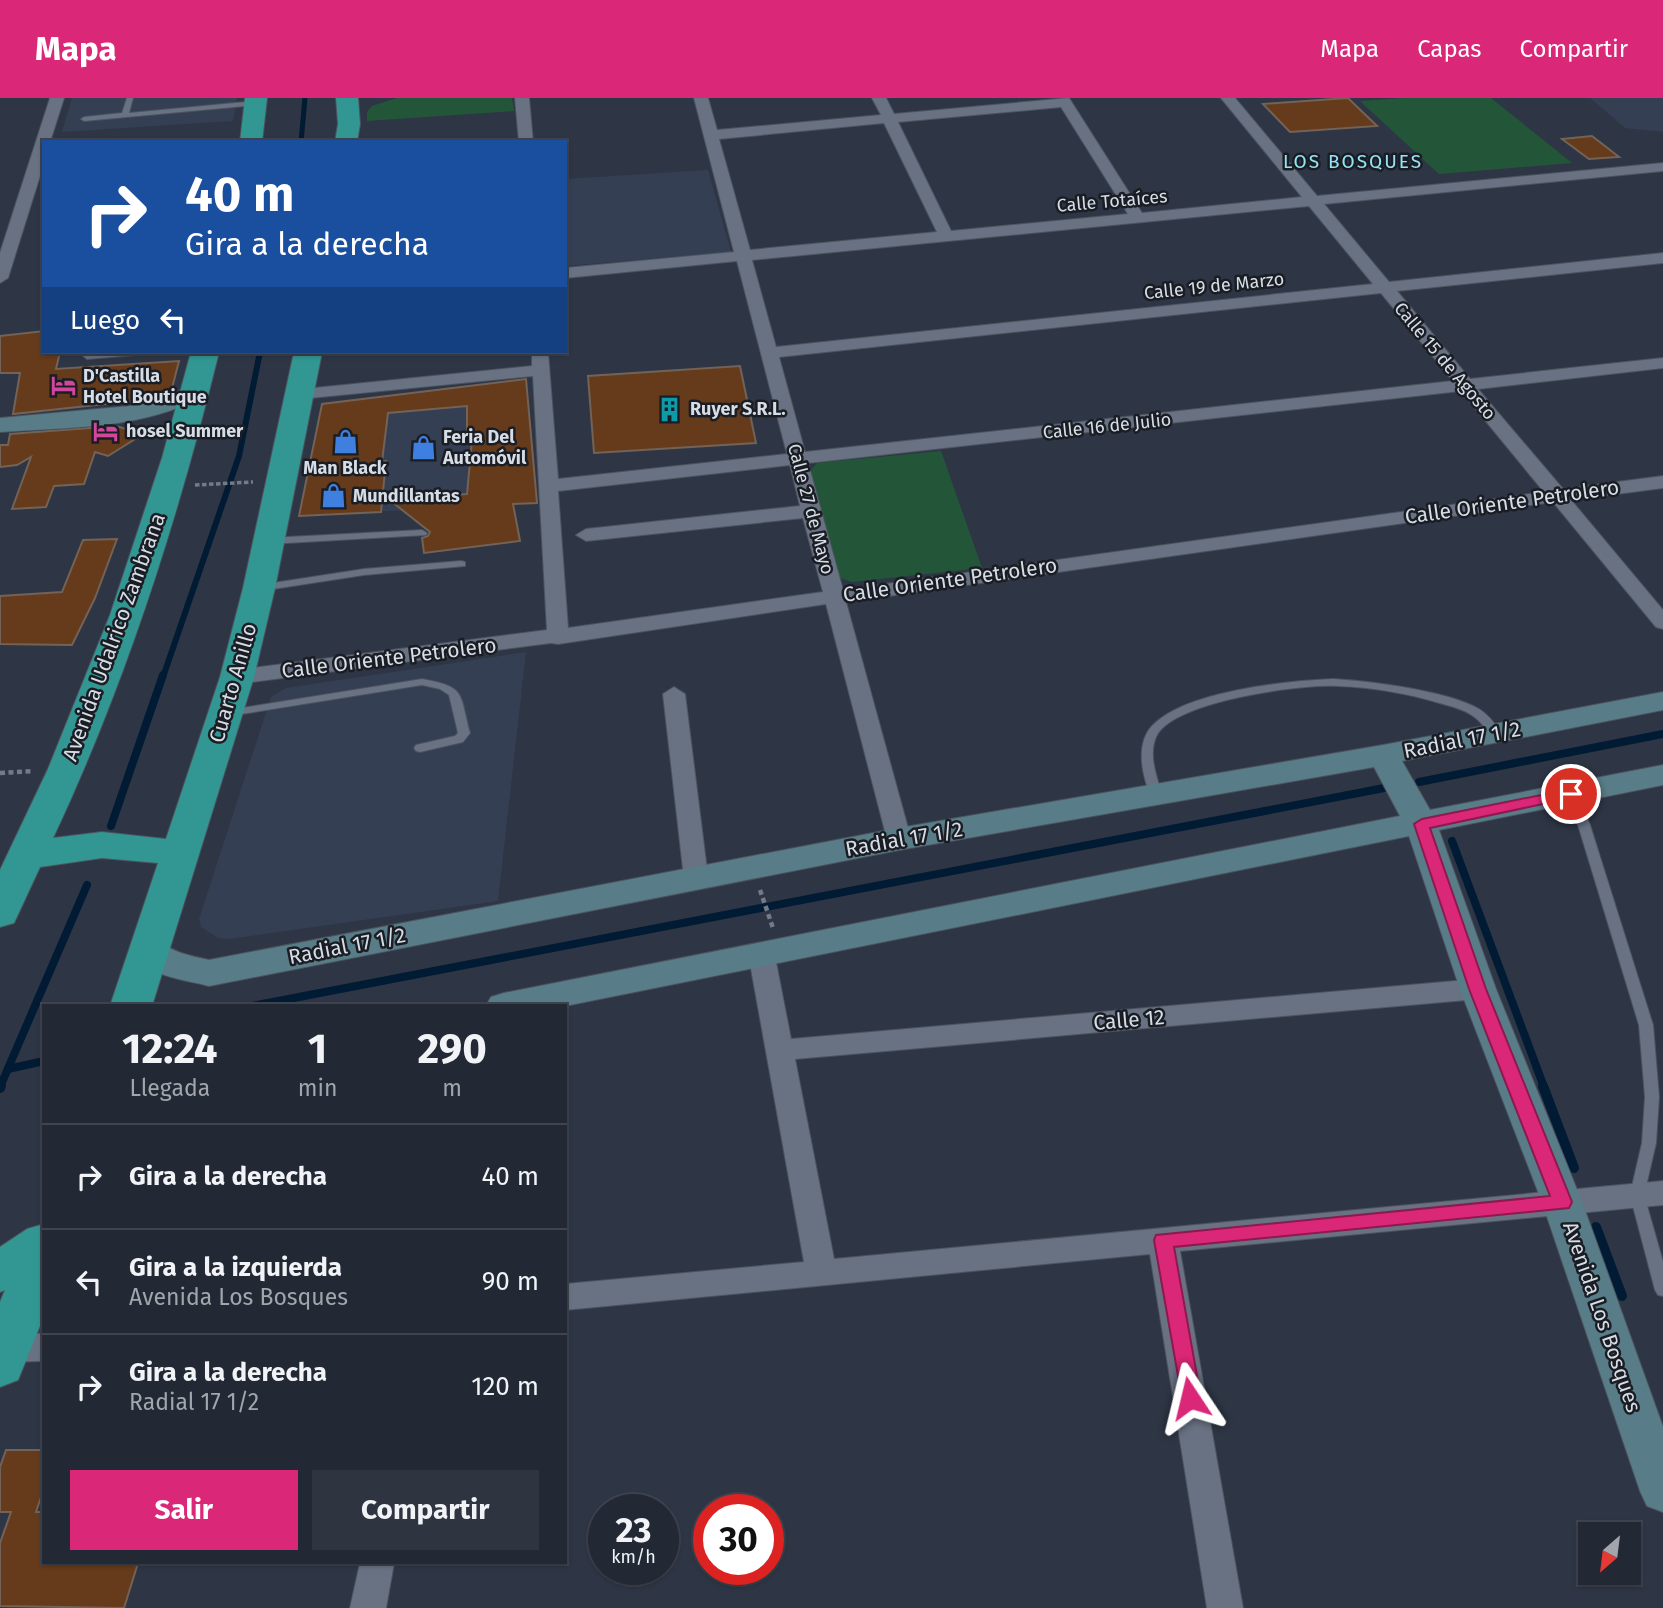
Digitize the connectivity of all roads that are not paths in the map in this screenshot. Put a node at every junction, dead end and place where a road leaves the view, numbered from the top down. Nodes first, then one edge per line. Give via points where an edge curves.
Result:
1 (57, 98) edge
2 (130, 98) edge
3 (347, 98) edge
4 (522, 98) edge
5 (701, 98) edge
6 (879, 98) edge
7 (1228, 98) edge
8 (256, 100) edge
9 (1064, 101) edge
10 (125, 114) junction
11 (84, 119) dead end
12 (888, 119) junction
13 (711, 135) junction
14 (44, 140) edge
15 (251, 140) edge
16 (346, 140) edge
17 (526, 140) edge
18 (42, 145) edge
19 (1663, 167) edge
20 (1313, 201) junction
21 (1138, 218) junction
22 (946, 236) junction
23 (743, 256) junction
24 (1663, 258) edge
25 (567, 273) edge
26 (0, 278) edge
27 (1384, 287) junction
28 (769, 353) junction
29 (112, 354) edge
30 (205, 354) edge
31 (308, 354) edge
32 (88, 356) dead end
33 (540, 361) edge
34 (1663, 363) edge
35 (1466, 386) junction
36 (300, 394) junction
37 (192, 405) junction
38 (0, 425) edge
39 (798, 460) junction
40 (1663, 482) edge
41 (550, 486) junction
42 (1557, 495) junction
43 (811, 510) junction
44 (422, 533) dead end
45 (586, 535) dead end
46 (268, 541) junction
47 (461, 564) dead end
48 (259, 588) junction
49 (834, 596) junction
50 (1663, 624) edge
51 (558, 638) junction
52 (237, 677) junction
53 (674, 694) dead end
54 (1663, 701) edge
55 (225, 713) junction
56 (1496, 734) junction
57 (420, 748) dead end
58 (1383, 755) junction
59 (1663, 775) edge
60 (1571, 794) junction
61 (1156, 795) junction
62 (1422, 824) junction
63 (899, 839) junction
64 (165, 852) junction
65 (23, 859) junction
66 (696, 878) junction
67 (0, 913) edge
68 (766, 936) junction
69 (151, 951) junction
70 (1478, 989) junction
71 (132, 1004) edge
72 (511, 1004) edge
73 (780, 1050) junction
74 (1650, 1194) edge
75 (1562, 1202) junction
76 (1163, 1240) junction
77 (42, 1244) edge
78 (42, 1260) edge
79 (0, 1272) edge
80 (821, 1273) junction
81 (1663, 1290) edge
82 (567, 1297) edge
83 (17, 1354) edge
84 (1663, 1491) edge
85 (377, 1564) edge
86 (368, 1608) edge
87 (1226, 1608) edge

1 - 14 street
2 - 10 lane
3 - 16 highway
4 - 17 street
5 - 13 street, Calle 27 de Mayo
6 - 12 street
7 - 20 street, Calle 15 de Agosto
8 - 10 lane
8 - 15 highway
9 - 12 street
9 - 21 street
10 - 11 lane
12 - 13 street
12 - 22 street
13 - 23 street, Calle 27 de Mayo
18 - 26 street
19 - 20 street, Calle Totaíces
20 - 21 street, Calle Totaíces
20 - 27 street, Calle 15 de Agosto
21 - 22 street, Calle Totaíces
22 - 23 street, Calle Totaíces
23 - 25 street, Calle Totaíces
23 - 28 street, Calle 27 de Mayo
24 - 27 street, Calle 19 de Marzo
27 - 28 street, Calle 19 de Marzo
27 - 35 street, Calle 15 de Agosto
28 - 39 street, Calle 27 de Mayo
29 - 32 lane
30 - 37 highway, Avenida Udalrico Zambrana
31 - 36 highway, Cuarto Anillo
33 - 36 street
33 - 41 street
34 - 35 street, Calle 16 de Julio
35 - 39 street, Calle 16 de Julio
35 - 42 street, Calle 15 de Agosto
36 - 46 highway, Cuarto Anillo
37 - 38 main road via 173,412 152,409
37 - 65 highway, Avenida Udalrico Zambrana via 169,486 104,671 66,770
39 - 41 street, Calle 16 de Julio
39 - 43 street, Calle 27 de Mayo
40 - 42 street, Calle Oriente Petrolero
41 - 51 street
42 - 49 street, Calle Oriente Petrolero
42 - 50 street, Calle 15 de Agosto
43 - 45 street
43 - 49 street, Calle 27 de Mayo
44 - 46 lane
46 - 48 highway, Cuarto Anillo
47 - 48 lane via 364,572
48 - 52 highway, Cuarto Anillo
49 - 51 street, Calle Oriente Petrolero
49 - 63 street, Calle 27 de Mayo
51 - 52 street, Calle Oriente Petrolero
52 - 55 highway, Cuarto Anillo
53 - 66 street
54 - 56 main road, Radial 17 1/2
55 - 57 lane via 422,682 443,686 454,693 464,733 459,739
55 - 64 highway, Cuarto Anillo
56 - 58 main road, Radial 17 1/2
56 - 61 lane via 1476,712 1376,687 1334,682 1268,688 1180,709 1156,729 1145,753
58 - 61 main road, Radial 17 1/2
58 - 62 main road, Avenida Los Bosques
59 - 60 main road
60 - 62 main road
60 - 74 lane via 1646,1026 1652,1097
61 - 63 main road, Radial 17 1/2
62 - 68 main road
62 - 70 main road, Avenida Los Bosques
63 - 66 main road, Radial 17 1/2
64 - 65 highway via 127,844 73,846
64 - 69 highway, Cuarto Anillo
65 - 67 highway, Avenida Udalrico Zambrana
66 - 69 main road, Radial 17 1/2 via 209,973 166,962
68 - 72 main road
68 - 73 street
69 - 71 highway, Cuarto Anillo
70 - 73 street, Calle 12
70 - 75 main road, Avenida Los Bosques
73 - 80 street
74 - 75 street
74 - 81 lane
75 - 76 street
75 - 84 main road, Avenida Los Bosques
76 - 80 street
76 - 87 street
77 - 79 highway
78 - 83 highway
80 - 82 street
85 - 86 street

